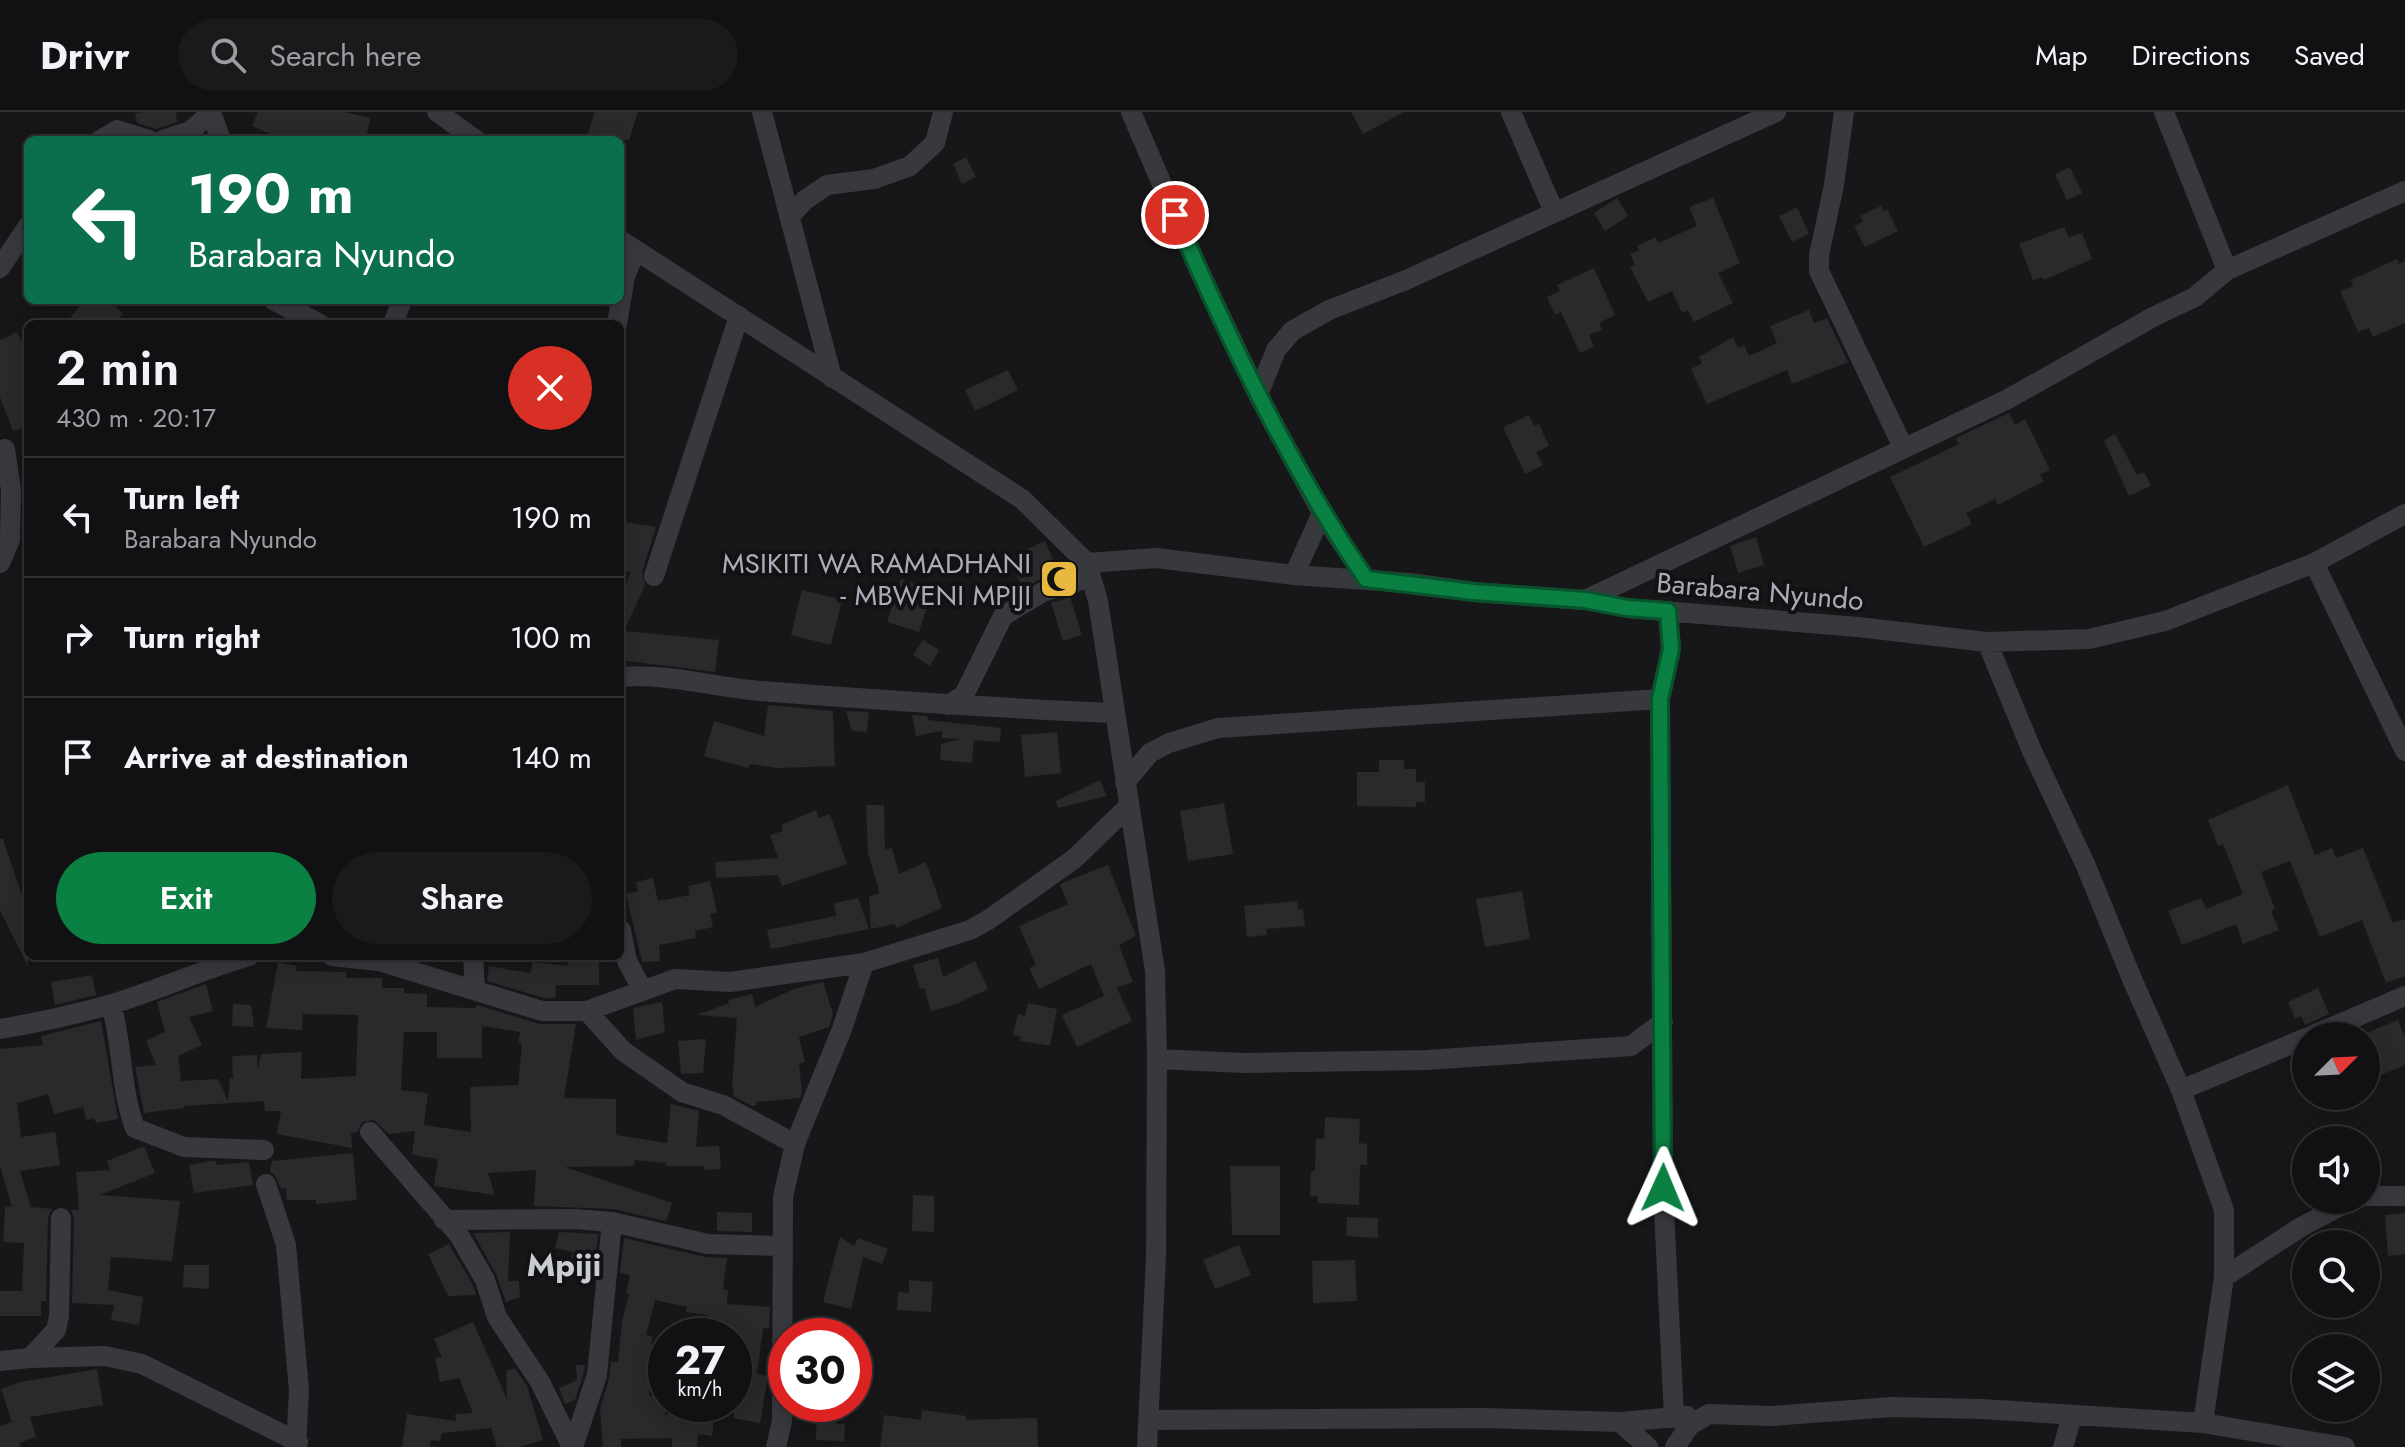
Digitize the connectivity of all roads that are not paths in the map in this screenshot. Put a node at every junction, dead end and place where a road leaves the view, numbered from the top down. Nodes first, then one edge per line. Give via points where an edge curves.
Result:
1 (211, 112) edge
2 (437, 112) edge
3 (762, 112) edge
4 (943, 112) edge
5 (1131, 112) edge
6 (1511, 112) edge
7 (1776, 112) edge
8 (1844, 112) edge
9 (2164, 112) edge
10 (452, 133) edge
11 (107, 136) edge
12 (136, 136) edge
13 (175, 136) edge
14 (220, 136) edge
15 (2405, 191) edge
16 (1554, 212) junction
17 (791, 215) junction
18 (24, 232) edge
19 (628, 246) edge
20 (0, 268) edge
21 (2227, 270) junction
22 (624, 282) edge
23 (281, 304) edge
24 (739, 316) junction
25 (312, 320) edge
26 (832, 378) junction
27 (1258, 395) junction
28 (1903, 447) junction
29 (5, 449) dead end
30 (1322, 513) junction
31 (2405, 514) edge
32 (0, 563) edge
33 (2314, 563) junction
34 (1089, 570) junction
35 (1294, 575) junction
36 (654, 576) dead end
37 (1366, 579) junction
38 (1585, 600) junction
39 (1668, 611) junction
40 (1987, 642) junction
41 (624, 677) edge
42 (1660, 699) junction
43 (948, 705) junction
44 (1114, 713) junction
45 (2405, 751) edge
46 (1125, 782) junction
47 (1129, 806) junction
48 (624, 946) edge
49 (235, 960) edge
50 (370, 960) edge
51 (473, 960) edge
52 (864, 963) junction
53 (475, 990) junction
54 (643, 991) junction
55 (2405, 996) edge
56 (111, 1004) junction
57 (587, 1011) junction
58 (1663, 1022) junction
59 (2343, 1022) edge
60 (0, 1029) edge
61 (2292, 1044) edge
62 (1631, 1046) junction
63 (1157, 1059) junction
64 (1664, 1064) junction
65 (2181, 1090) junction
66 (370, 1132) dead end
67 (795, 1144) junction
68 (264, 1150) dead end
69 (266, 1184) dead end
70 (2380, 1196) edge
71 (2405, 1196) edge
72 (2326, 1214) edge
73 (61, 1218) dead end
74 (444, 1220) junction
75 (612, 1222) junction
76 (781, 1246) junction
77 (2224, 1277) junction
78 (30, 1358) junction
79 (0, 1361) edge
80 (1709, 1414) junction
81 (2072, 1416) junction
82 (1674, 1417) junction
83 (1148, 1420) junction
84 (1620, 1422) junction
85 (2203, 1423) junction
86 (297, 1444) edge
87 (572, 1447) edge
88 (776, 1447) edge
89 (1147, 1447) edge
90 (1648, 1447) edge
91 (1675, 1447) edge
92 (2063, 1447) edge
93 (2345, 1447) edge

1 - 13 street via 190,131
1 - 14 street
2 - 10 street
3 - 17 street
4 - 17 street via 935,143 910,166 874,179 827,185
5 - 27 street
6 - 16 street
7 - 16 street
8 - 28 street via 1819,271
9 - 21 street
11 - 12 street via 117,130
15 - 21 street
16 - 27 street via 1292,331 1276,350
17 - 26 street
18 - 20 street
19 - 22 street
19 - 24 street
21 - 28 street via 2195,297 2008,399
23 - 25 street
24 - 26 street
24 - 36 street
26 - 34 street via 1022,499
27 - 30 street
28 - 38 street
29 - 32 street via 10,540
30 - 35 street
30 - 37 street
31 - 33 street, Barabara Nyundo
33 - 40 street, Barabara Nyundo via 2165,621 2089,639
33 - 45 street
34 - 35 street, Barabara Nyundo via 1156,558
34 - 43 street, Barabara Nyundo via 1003,616 964,695
34 - 44 street
35 - 37 street, Barabara Nyundo
37 - 38 street, Barabara Nyundo
38 - 39 street, Barabara Nyundo
39 - 40 street, Barabara Nyundo
39 - 42 street via 1671,649
40 - 65 street
41 - 43 street
42 - 46 street via 1218,728 1150,753
42 - 58 street
43 - 44 street
44 - 46 street
46 - 47 street
47 - 52 street via 1074,859 988,920
47 - 63 street via 1155,971
48 - 54 street
49 - 56 street
50 - 53 street
51 - 53 street
52 - 54 street via 730,982 675,979
52 - 67 street
53 - 57 street via 542,1011
54 - 57 street
55 - 59 street
56 - 60 street
56 - 68 street via 135,1128 184,1147
57 - 67 street via 623,1051 672,1086 723,1105
58 - 62 street
58 - 64 street
61 - 65 street
62 - 63 street via 1427,1060
62 - 64 street
63 - 83 street
64 - 82 street via 1663,1188
65 - 77 street via 2224,1210
66 - 74 street
67 - 76 street via 783,1197
69 - 86 street via 286,1245 299,1390
70 - 71 street
72 - 77 street
73 - 78 street via 56,1330
74 - 75 street
74 - 87 street via 466,1246 497,1317 540,1382
75 - 76 street via 708,1244
75 - 87 street via 597,1375
76 - 88 street via 782,1421
77 - 85 street
78 - 79 street
78 - 86 street via 105,1356 142,1364
80 - 81 street via 1772,1416 1892,1407
80 - 82 street
80 - 91 street via 1690,1425
81 - 85 street
81 - 92 street
82 - 84 street
83 - 84 street
83 - 89 street
84 - 90 street
85 - 93 street

